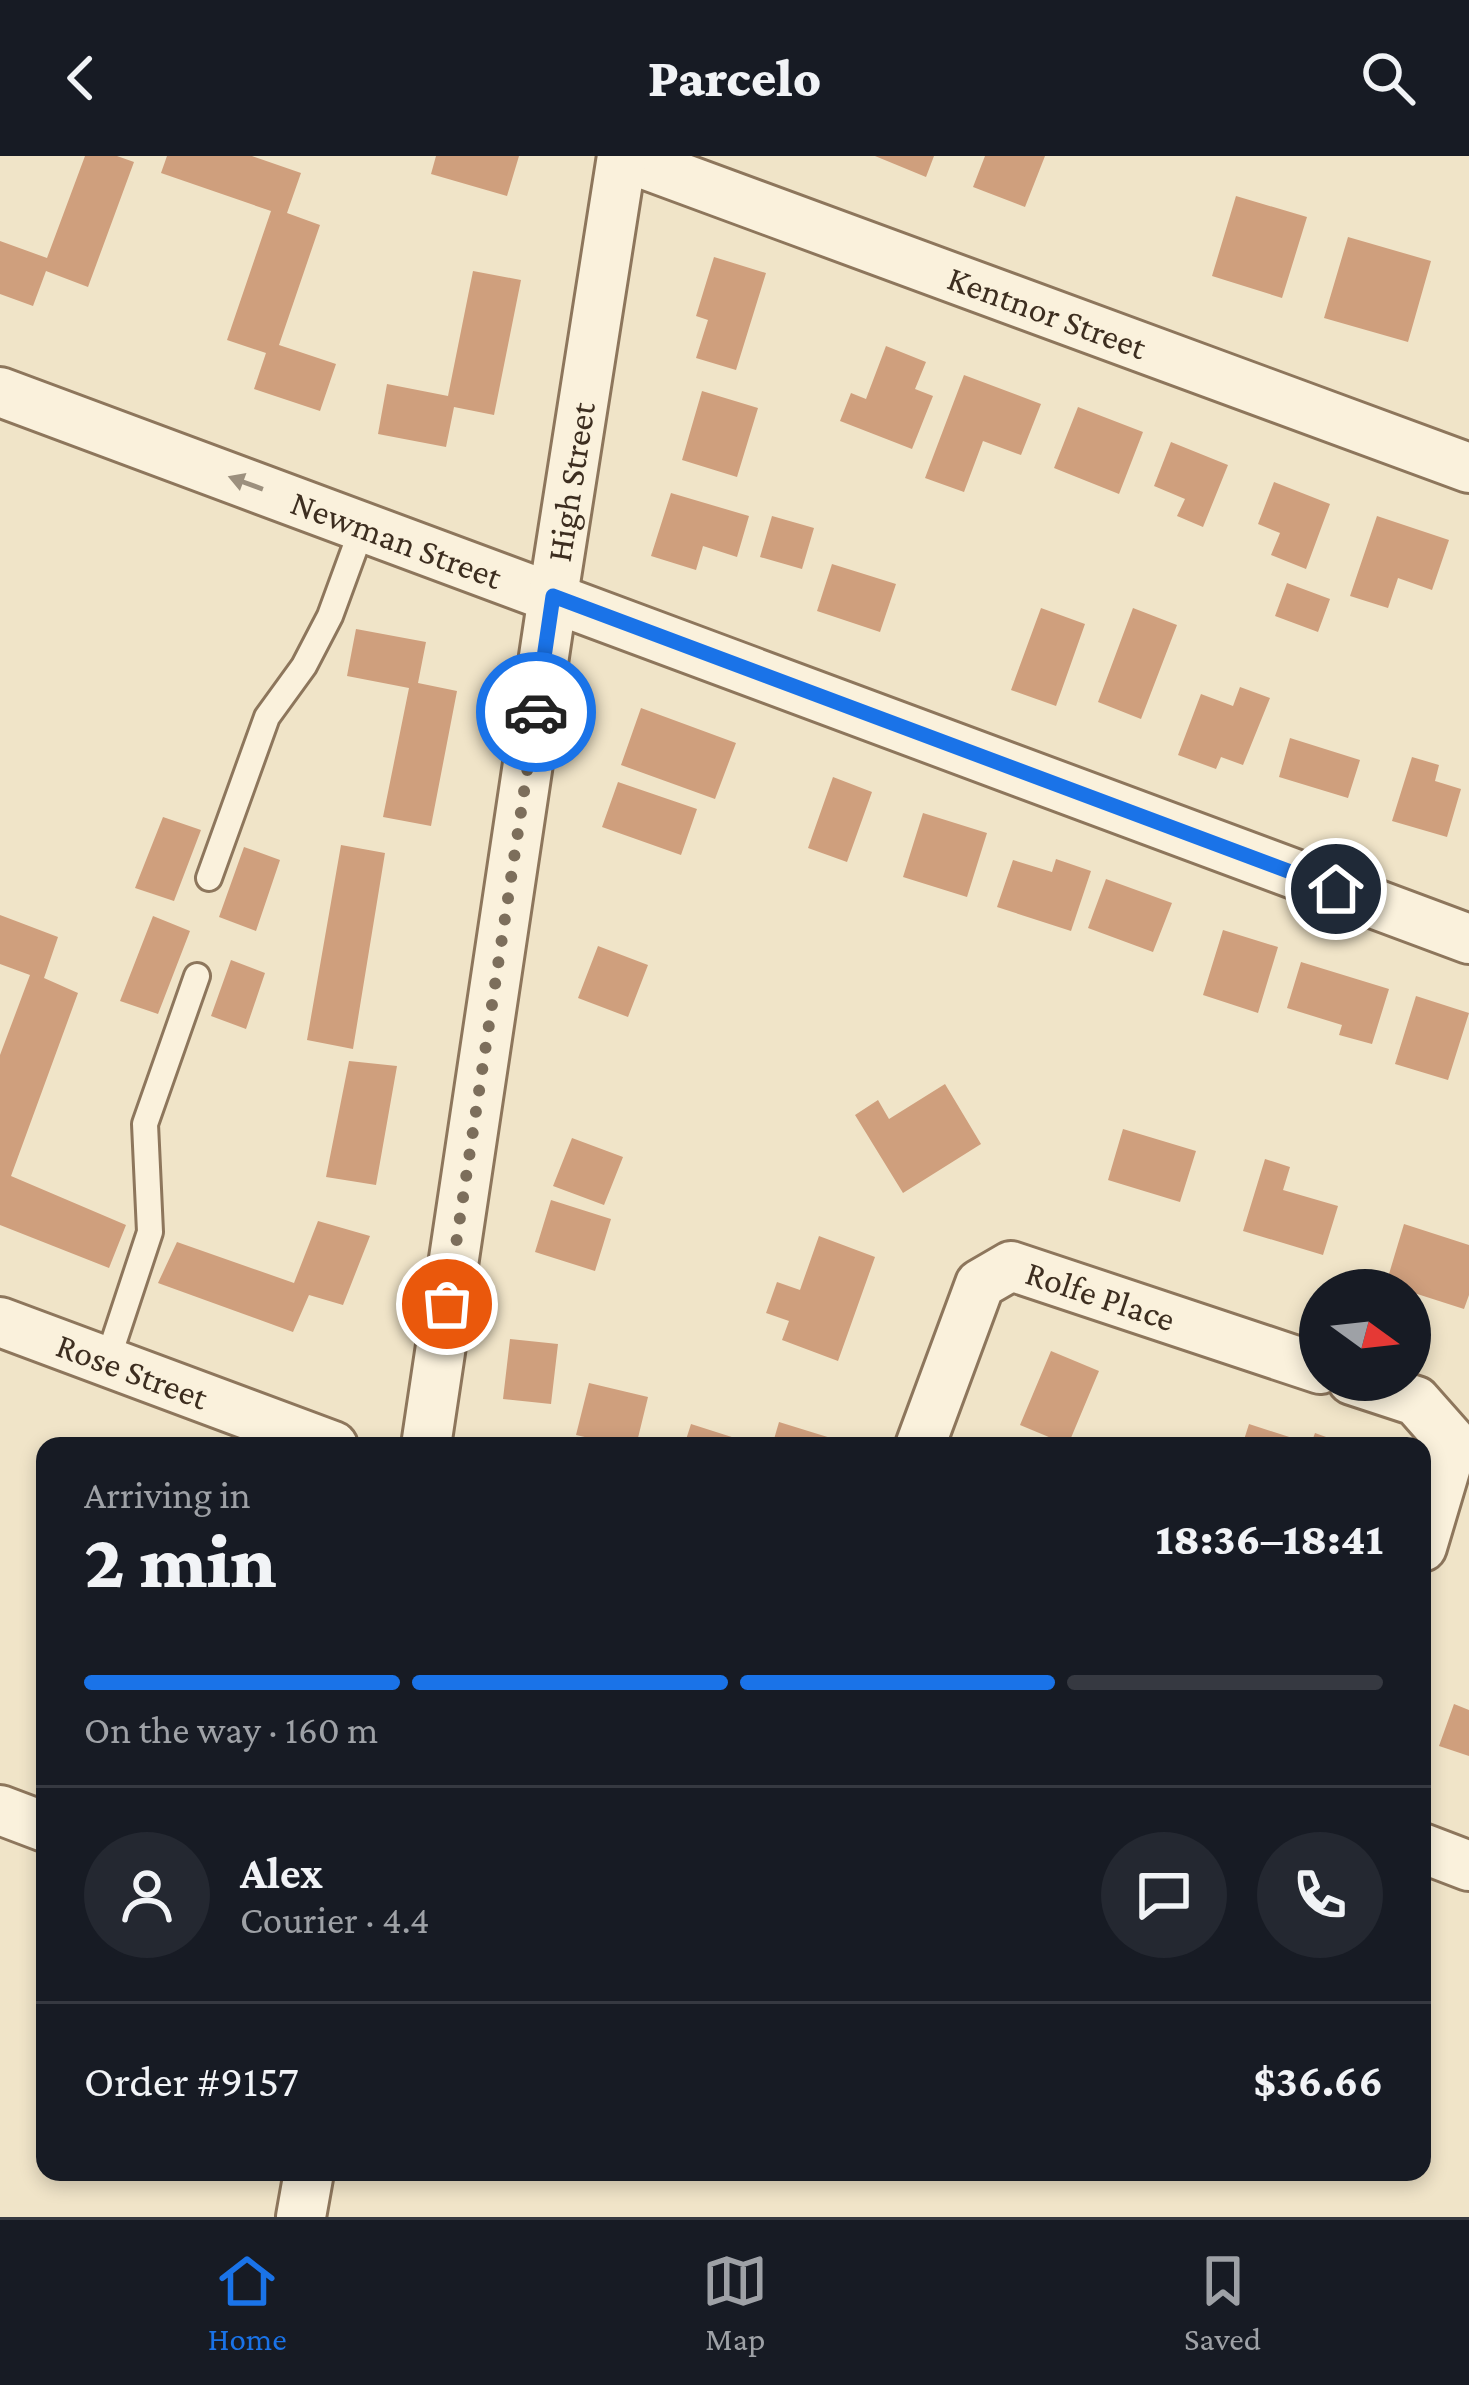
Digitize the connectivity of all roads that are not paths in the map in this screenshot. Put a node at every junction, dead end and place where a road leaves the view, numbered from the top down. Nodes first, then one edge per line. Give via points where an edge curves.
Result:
1 (622, 156) edge
2 (0, 392) edge
3 (1469, 468) edge
4 (363, 526) junction
5 (553, 596) junction
6 (209, 878) dead end
7 (1469, 938) edge
8 (196, 976) dead end
9 (0, 1322) edge
10 (107, 1361) junction
11 (1299, 1362) edge
12 (1416, 1401) edge
13 (309, 1437) edge
14 (427, 1437) edge
15 (923, 1437) edge
16 (1431, 1517) edge
17 (0, 1810) edge
18 (36, 1824) edge
19 (1431, 1851) edge
20 (1469, 1866) edge
21 (307, 2181) edge
22 (301, 2217) edge

1 - 3 street, Kentnor Street
1 - 5 street, High Street
4 -> 2 street, Newman Street
4 - 5 street, Newman Street
4 - 6 lane via 330,616 267,717
5 - 7 street, Newman Street
5 - 14 street, High Street
8 - 10 lane via 145,1124 150,1232
9 - 10 street, Rose Street
10 - 13 street, Rose Street
11 - 15 street, Rolfe Place via 1011,1266 980,1284
12 - 16 street via 1453,1443
17 - 18 street
19 - 20 street
21 - 22 street

